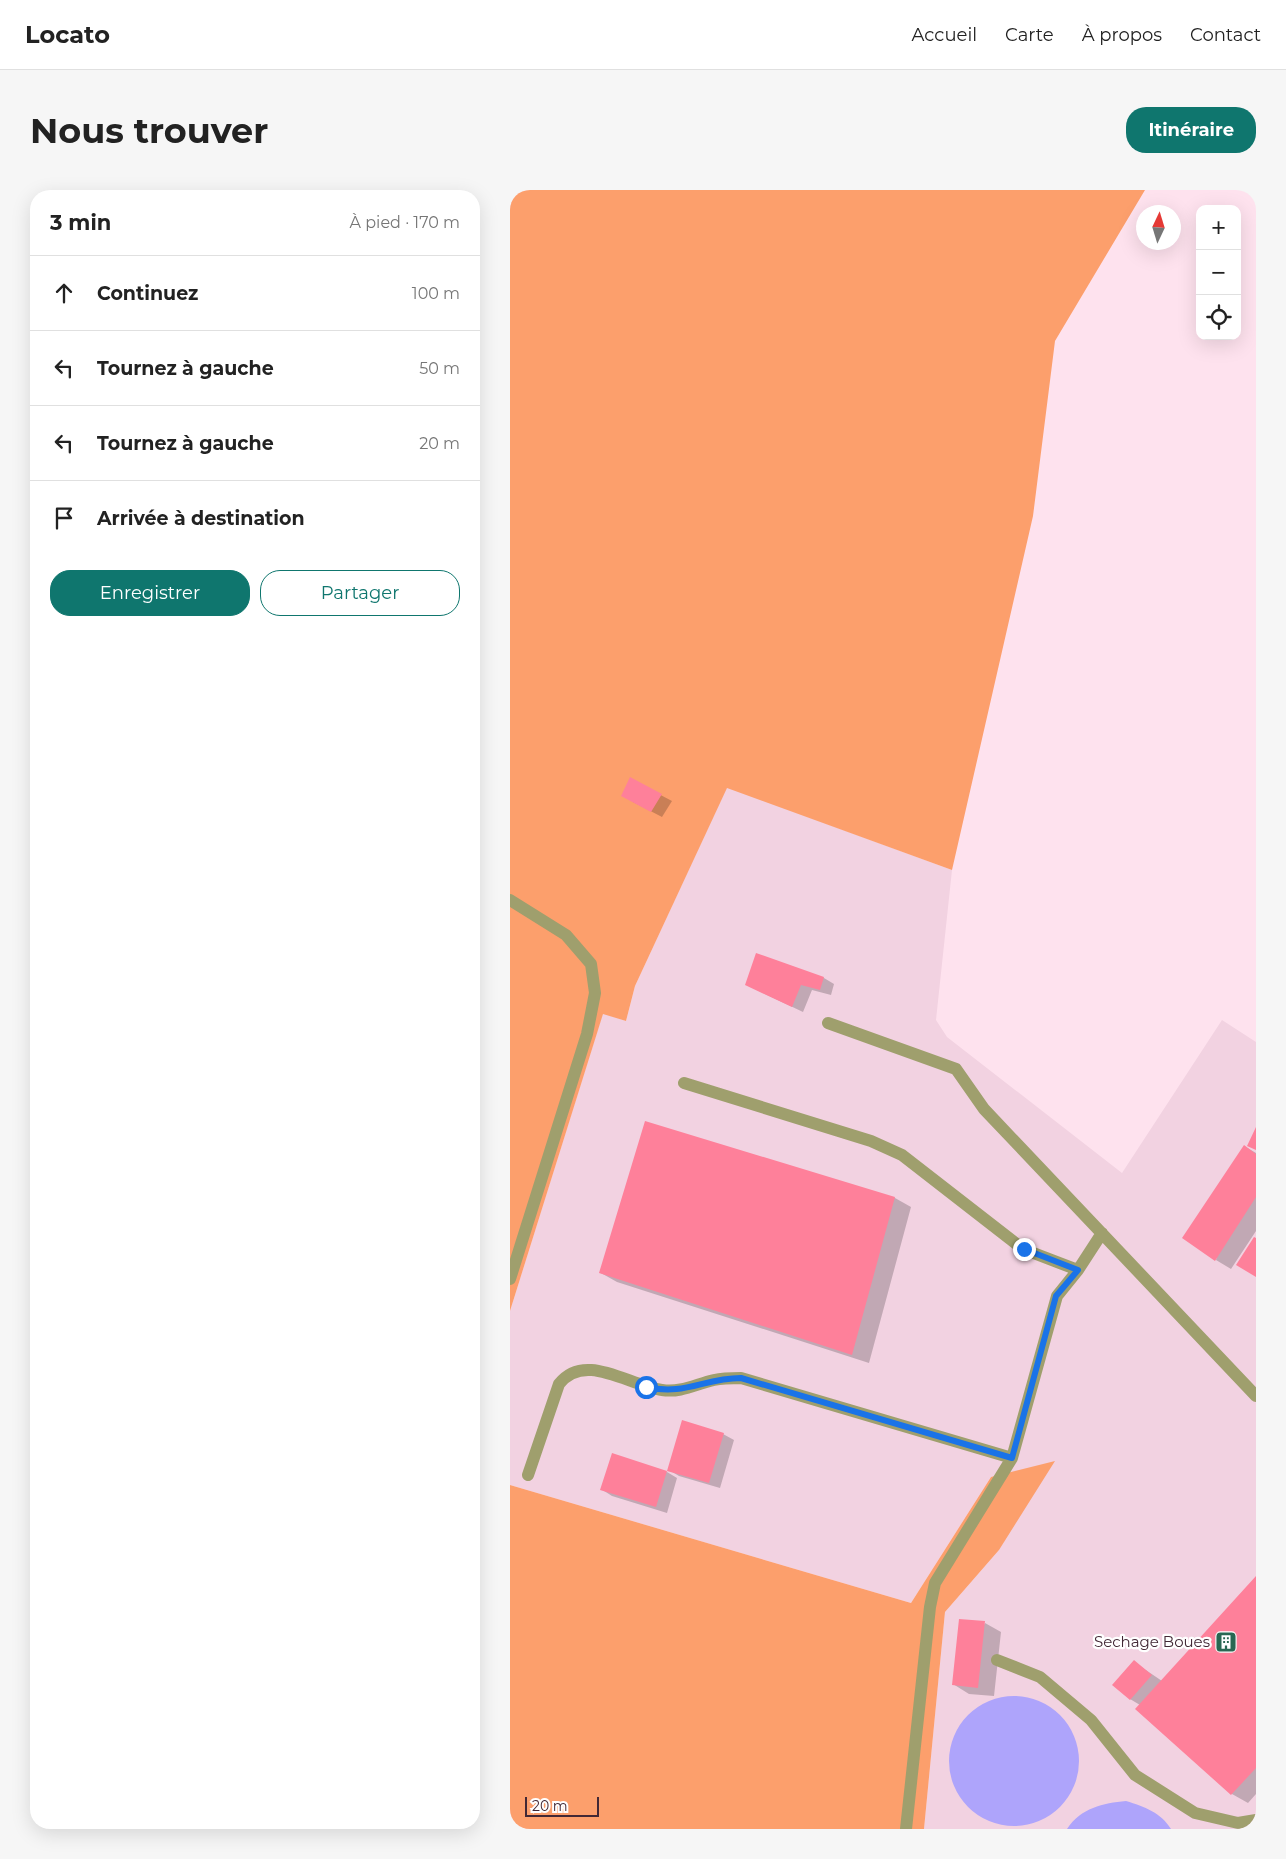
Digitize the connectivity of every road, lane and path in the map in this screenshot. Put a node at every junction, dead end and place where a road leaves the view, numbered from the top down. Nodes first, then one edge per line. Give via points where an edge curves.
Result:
1 (510, 900) edge
2 (828, 1023) dead end
3 (684, 1083) dead end
4 (1102, 1233) junction
5 (1078, 1270) junction
6 (510, 1279) edge
7 (1256, 1396) edge
8 (1012, 1458) junction
9 (528, 1475) dead end
10 (997, 1660) dead end
11 (1256, 1820) edge
12 (906, 1829) edge

1 - 6 street via 566,935 591,964 595,993 588,1034
2 - 4 street via 956,1069 984,1108
3 - 5 street via 871,1141 902,1155 1024,1249
4 - 5 street
4 - 7 street
5 - 8 street via 1056,1296
8 - 9 street via 741,1378 719,1379 682,1390 664,1391 584,1369 570,1373 559,1384
8 - 12 street via 935,1583
10 - 11 street via 1040,1677 1091,1720 1135,1775 1195,1814 1238,1823

